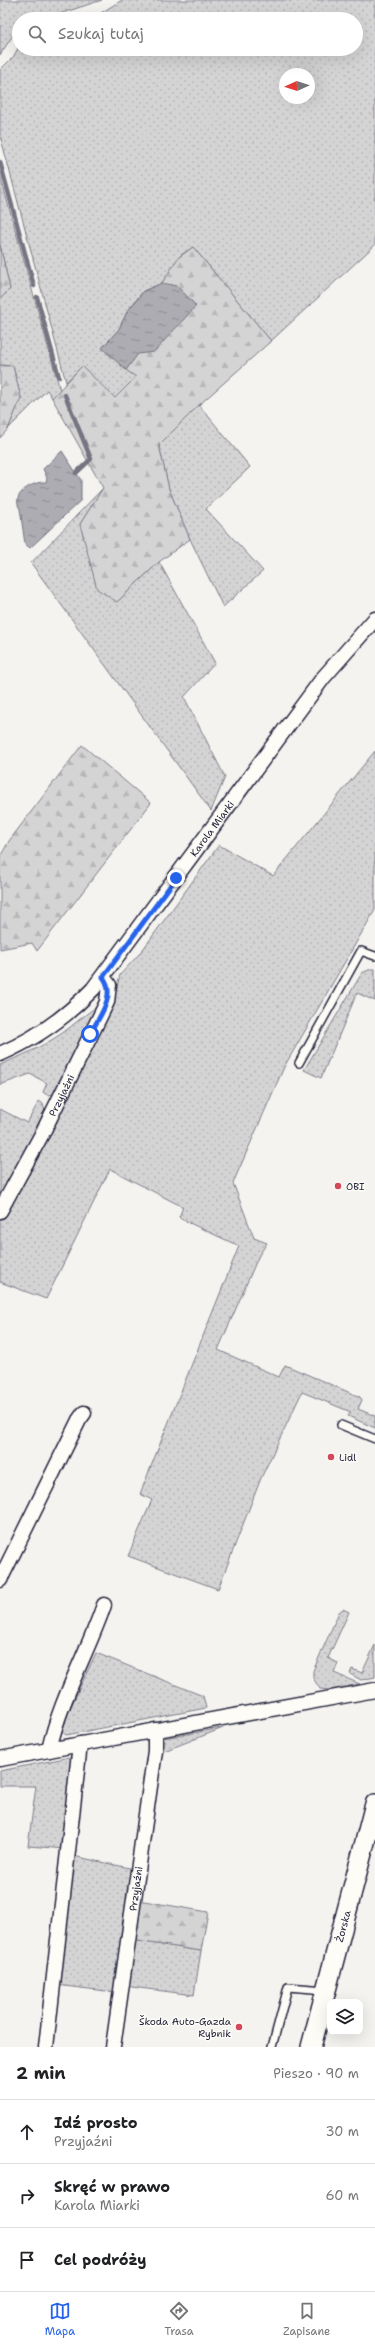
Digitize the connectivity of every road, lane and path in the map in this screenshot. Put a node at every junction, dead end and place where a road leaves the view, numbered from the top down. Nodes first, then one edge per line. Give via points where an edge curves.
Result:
1 (375, 619) edge
2 (375, 956) edge
3 (103, 977) junction
4 (0, 1054) edge
5 (299, 1063) dead end
6 (0, 1211) edge
7 (84, 1413) dead end
8 (341, 1425) dead end
9 (375, 1440) edge
10 (0, 1580) edge
11 (104, 1606) dead end
12 (375, 1690) edge
13 (156, 1730) junction
14 (80, 1744) junction
15 (49, 1750) junction
16 (0, 1759) edge
17 (375, 1804) edge
18 (326, 1990) junction
19 (46, 2047) edge
20 (113, 2047) edge
21 (272, 2047) edge
22 (311, 2047) edge

1 - 3 street, Karola Miarki via 313,690
2 - 5 lane via 361,951
3 - 4 street, Karola Miarki via 61,1020 37,1036
3 - 6 street, Przyjaźni via 109,985 107,1002 43,1132
7 - 10 street
8 - 9 lane
11 - 15 street via 53,1729
12 - 13 street via 326,1703
13 - 14 street
13 - 20 street, Przyjaźni
14 - 15 street
14 - 19 street
15 - 16 street
17 - 18 main road, Żorska
18 - 21 lane via 288,1987
18 - 22 main road, Żorska

